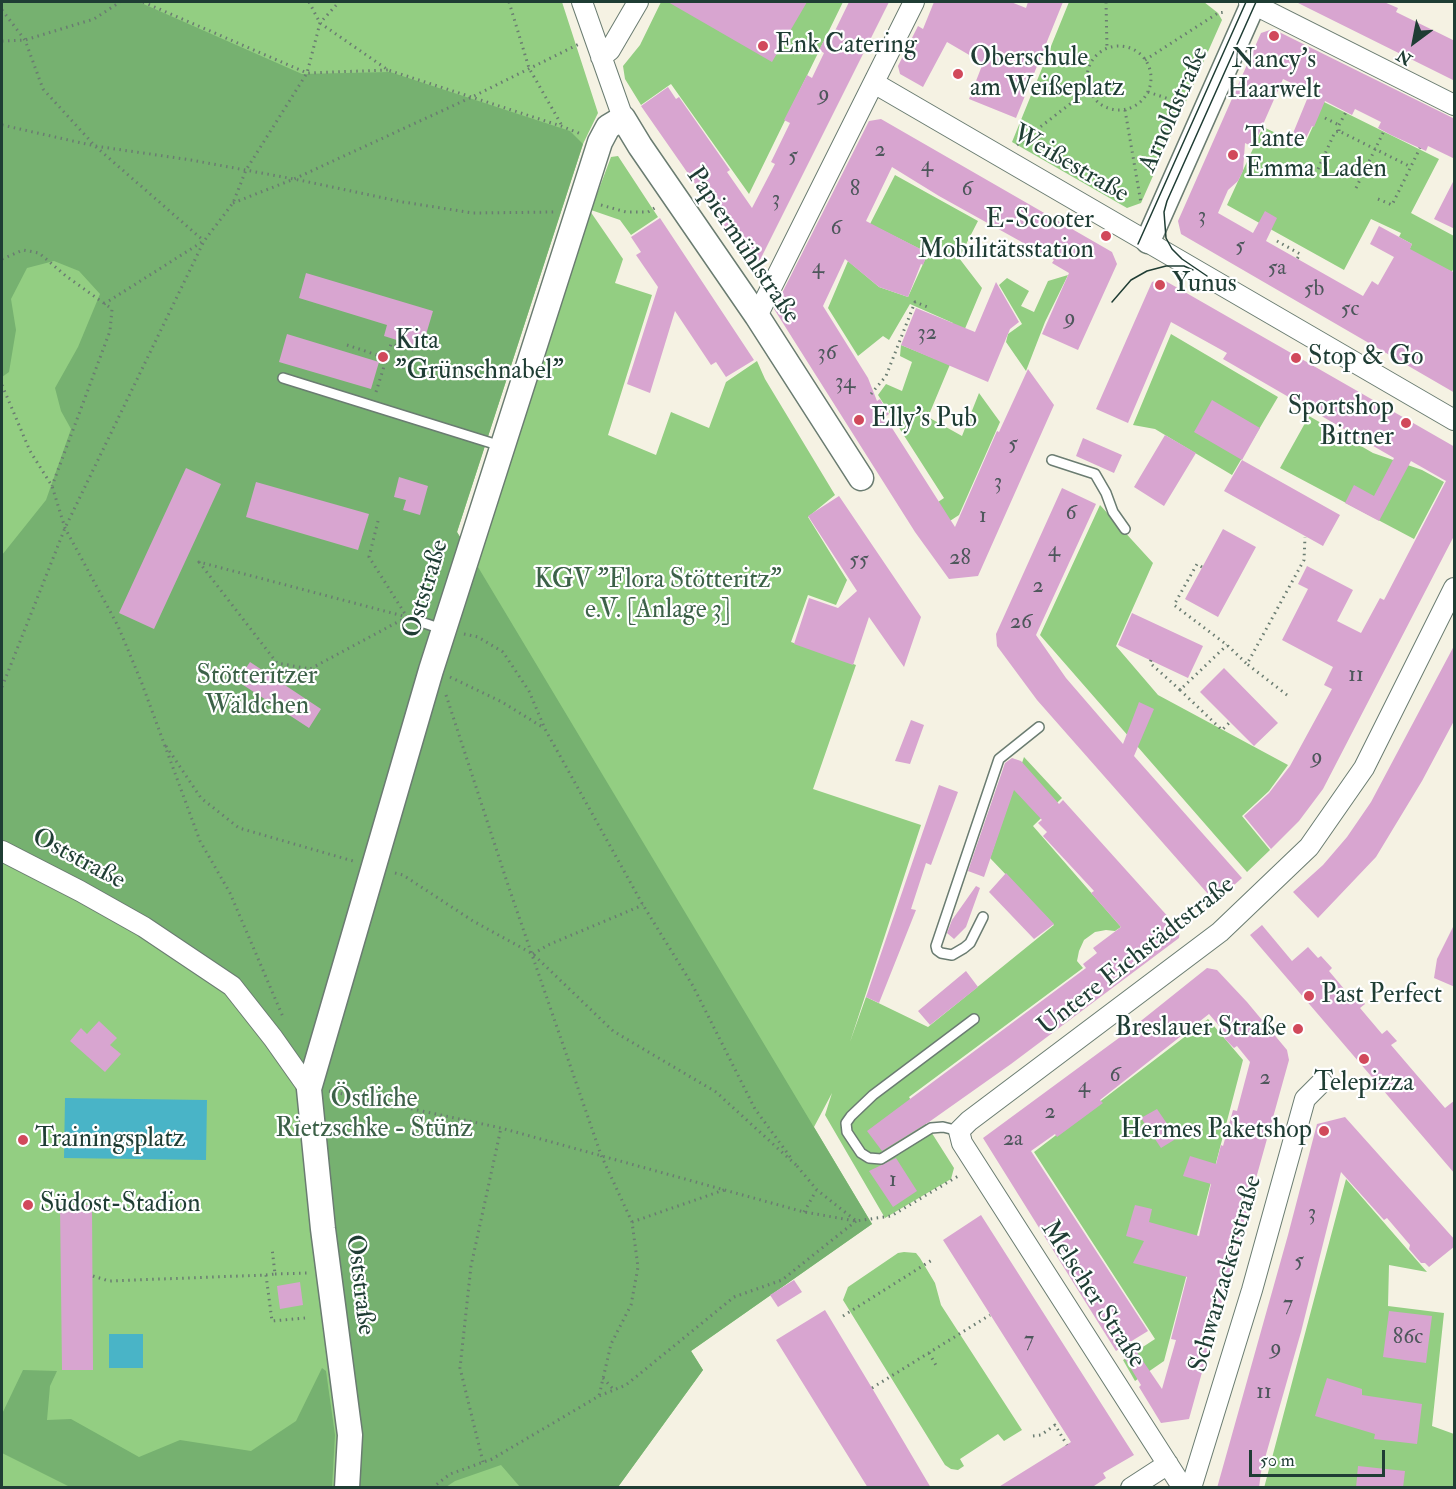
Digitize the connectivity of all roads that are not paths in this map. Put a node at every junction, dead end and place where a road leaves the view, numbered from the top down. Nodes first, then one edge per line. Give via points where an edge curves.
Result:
1 (582, 2) edge
2 (638, 2) edge
3 (914, 2) edge
4 (1252, 2) edge
5 (601, 57) junction
6 (874, 83) junction
7 (1455, 105) edge
8 (623, 118) junction
9 (1148, 241) junction
10 (757, 316) junction
11 (283, 378) dead end
12 (1455, 420) edge
13 (502, 447) junction
14 (1052, 460) dead end
15 (861, 478) dead end
16 (1125, 529) dead end
17 (1455, 588) edge
18 (421, 622) road end
19 (444, 629) junction
20 (1039, 727) dead end
21 (2, 851) edge
22 (983, 917) dead end
23 (974, 1019) dead end
24 (1322, 1082) dead end
25 (309, 1089) junction
26 (959, 1131) junction
27 (1168, 1464) junction
28 (347, 1488) edge
29 (1131, 1488) edge
30 (1183, 1488) edge
31 (1191, 1488) edge

1 - 5 street, Papiermühlstraße
2 - 5 street via 610,50
3 - 6 street
4 - 7 street
4 - 9 street, Arnoldstraße
5 - 8 street, Papiermühlstraße
6 - 9 street, Weißestraße
6 - 10 street
8 - 10 street, Papiermühlstraße
8 - 13 street, Oststraße via 608,127 600,142
9 - 12 street, Weißestraße
10 - 15 street, Papiermühlstraße
11 - 13 lane
13 - 19 street, Oststraße
14 - 16 lane via 1095,474
17 - 26 street, Untere Eichstädtstraße via 1364,768 1308,847 1220,932
18 - 19 lane
19 - 25 street, Oststraße via 435,672
20 - 22 lane via 999,759 937,950 952,955 964,948
21 - 25 street, Oststraße via 144,927 231,986
23 - 26 lane via 873,1095 846,1123 847,1132 861,1153 881,1159 931,1128
24 - 31 street, Schwarzackerstraße via 1305,1099
25 - 28 street, Oststraße via 322,1229 350,1436
26 - 27 street, Melscher Straße via 962,1143
27 - 29 street
27 - 30 street, Melscher Straße

